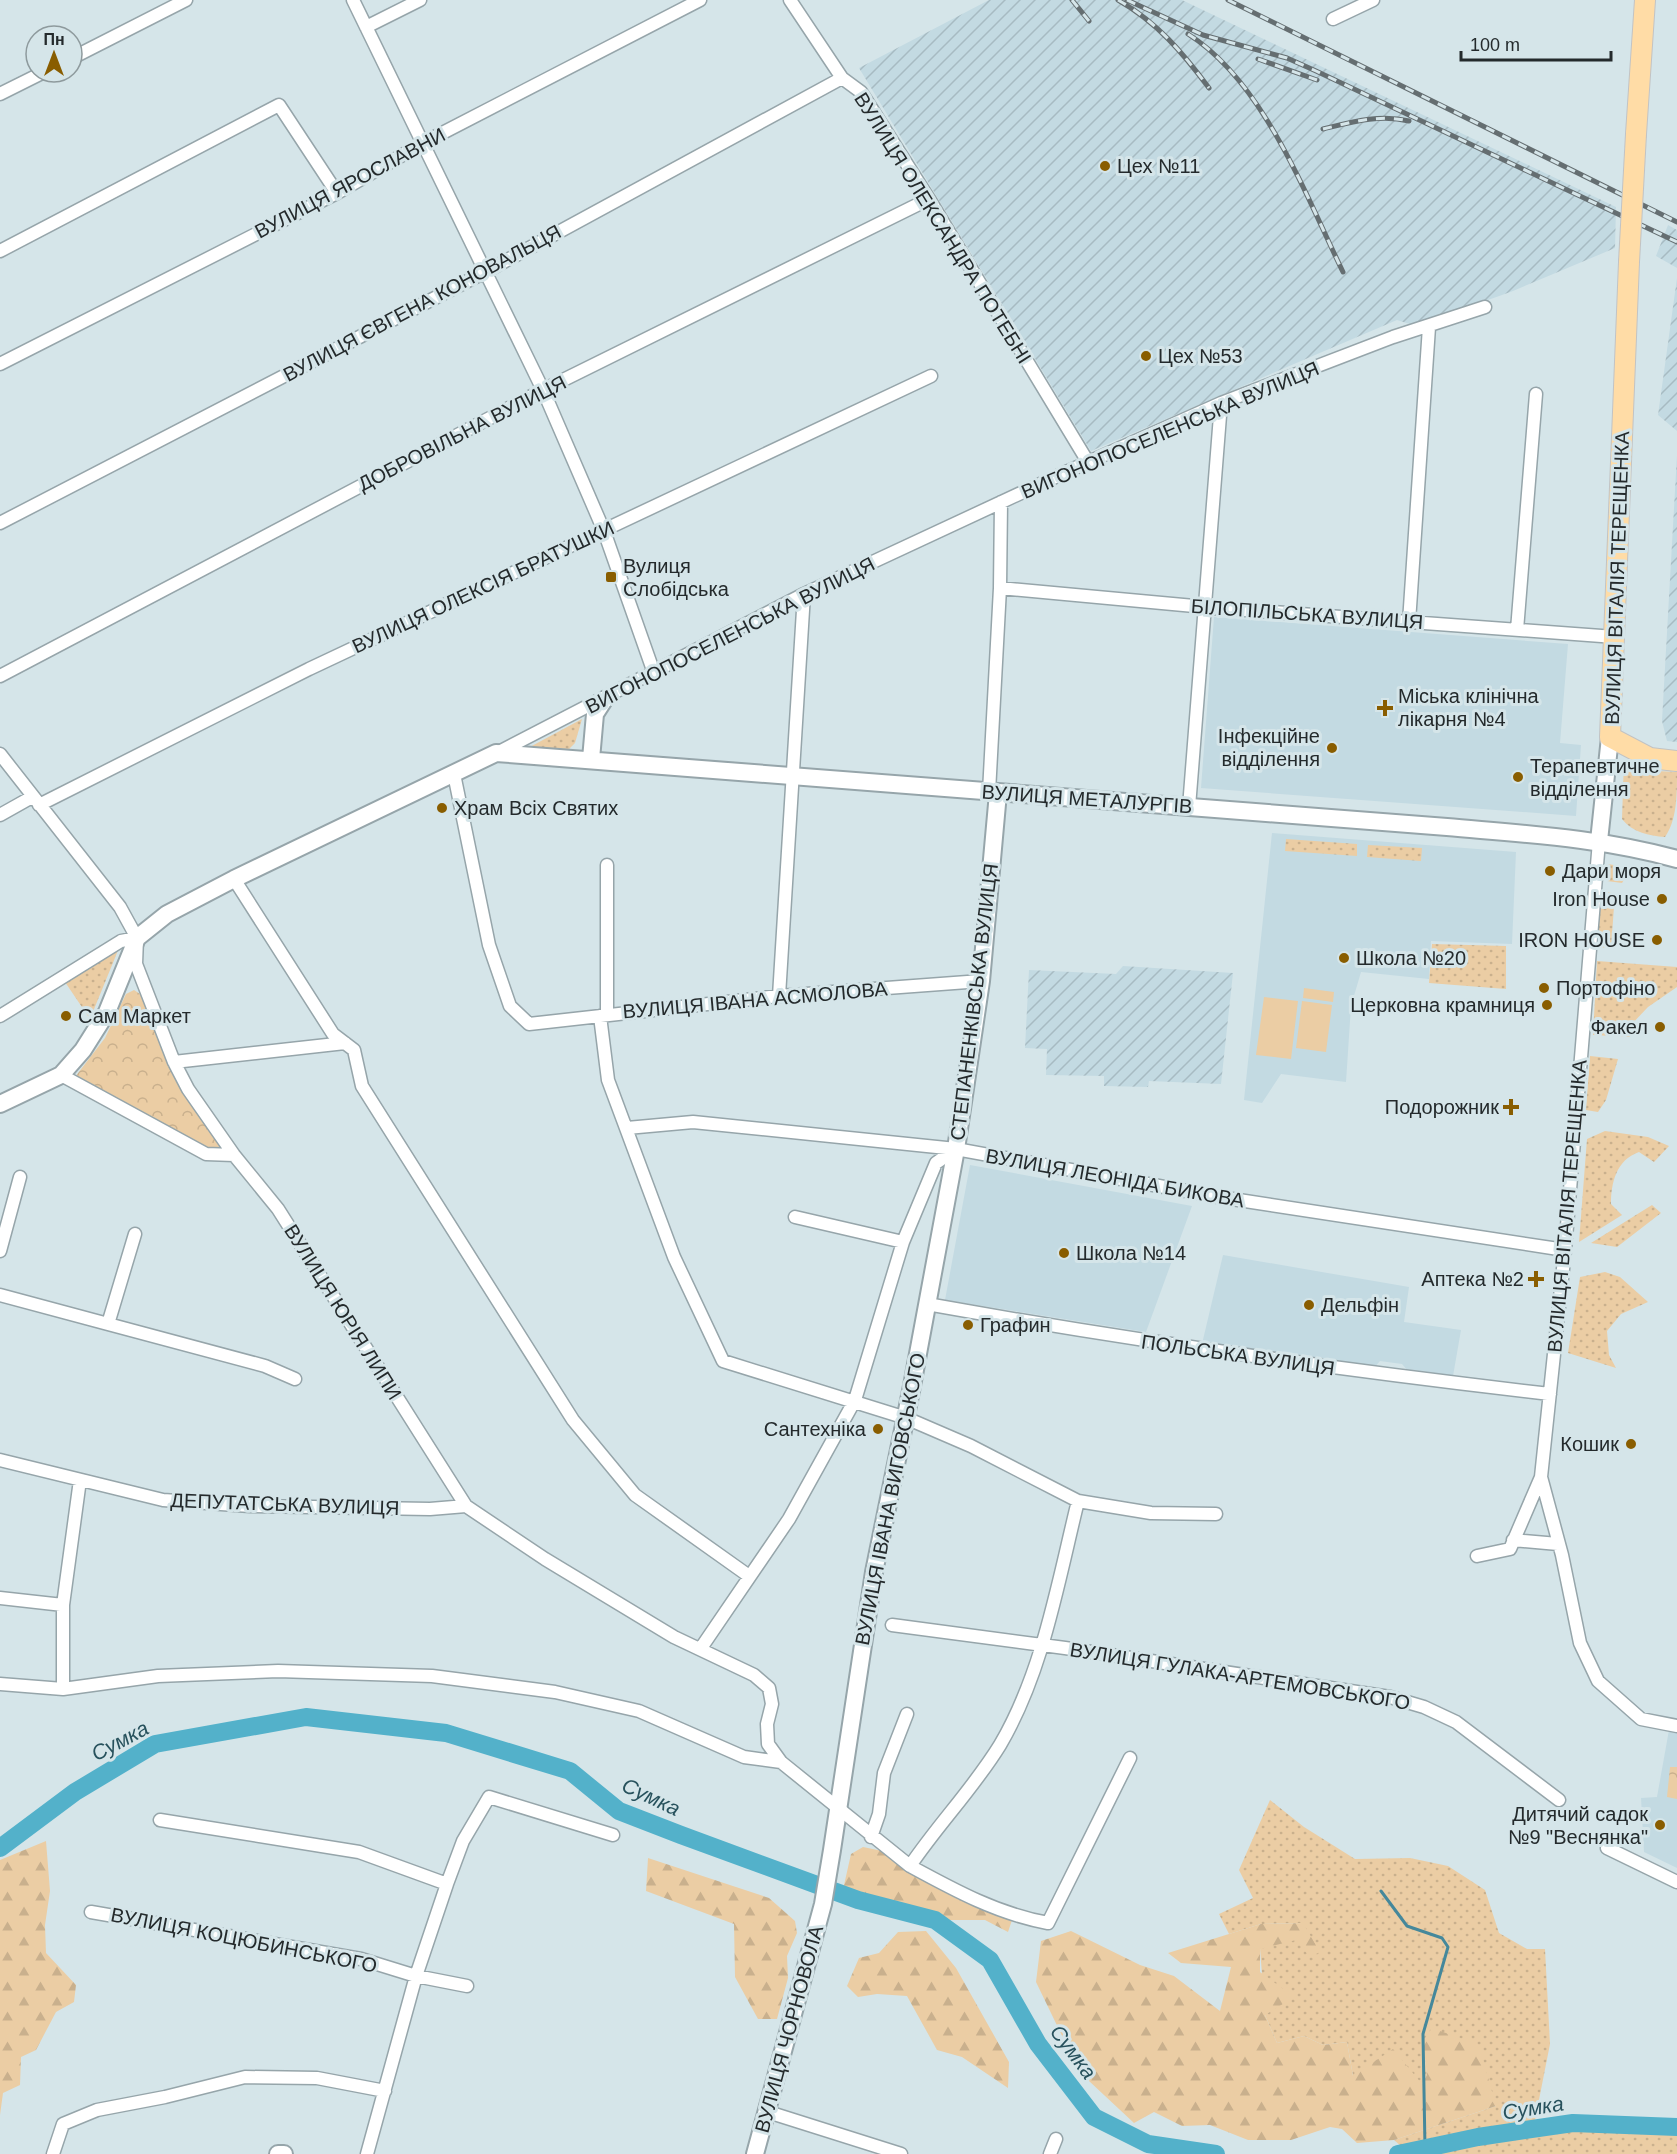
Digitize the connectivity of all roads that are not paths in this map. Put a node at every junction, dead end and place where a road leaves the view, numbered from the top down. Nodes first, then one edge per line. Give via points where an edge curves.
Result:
1 (186, 0) edge
2 (353, 0) edge
3 (420, 0) edge
4 (700, 0) edge
5 (790, 0) edge
6 (1373, 0) edge
7 (1644, 0) edge
8 (1333, 19) dead end
9 (366, 27) junction
10 (84, 52) edge
11 (842, 78) junction
12 (24, 82) edge
13 (0, 94) edge
14 (423, 143) junction
15 (338, 193) junction
16 (929, 199) junction
17 (0, 251) edge
18 (487, 271) junction
19 (1485, 307) dead end
20 (1429, 327) junction
21 (0, 364) edge
22 (931, 376) dead end
23 (543, 390) junction
24 (1536, 394) dead end
25 (1221, 403) junction
26 (1088, 462) junction
27 (1001, 502) junction
28 (0, 523) edge
29 (604, 531) junction
30 (1000, 588) junction
31 (804, 594) junction
32 (1205, 607) junction
33 (1409, 622) junction
34 (1517, 630) junction
35 (1615, 637) junction
36 (654, 673) junction
37 (0, 676) edge
38 (604, 700) junction
39 (1610, 737) junction
40 (496, 753) junction
41 (0, 754) edge
42 (591, 759) junction
43 (1677, 761) edge
44 (454, 774) junction
45 (793, 777) junction
46 (994, 792) junction
47 (35, 801) junction
48 (1189, 807) junction
49 (0, 815) edge
50 (1599, 842) junction
51 (1677, 859) edge
52 (607, 865) dead end
53 (234, 879) junction
54 (137, 938) junction
55 (981, 981) junction
56 (779, 996) junction
57 (604, 1015) junction
58 (0, 1016) edge
59 (345, 1043) junction
60 (174, 1062) junction
61 (61, 1075) junction
62 (0, 1104) edge
63 (627, 1128) junction
64 (956, 1149) junction
65 (234, 1155) junction
66 (20, 1177) dead end
67 (795, 1217) dead end
68 (135, 1234) dead end
69 (903, 1242) junction
70 (1565, 1250) junction
71 (0, 1251) edge
72 (0, 1294) edge
73 (927, 1304) junction
74 (108, 1324) junction
75 (294, 1379) dead end
76 (1550, 1394) junction
77 (855, 1400) junction
78 (906, 1418) junction
79 (0, 1460) edge
80 (1541, 1477) junction
81 (80, 1480) junction
82 (1078, 1501) junction
83 (466, 1506) junction
84 (1216, 1514) dead end
85 (1512, 1540) junction
86 (1558, 1544) junction
87 (1477, 1556) dead end
88 (749, 1576) junction
89 (0, 1598) edge
90 (63, 1605) junction
91 (892, 1625) dead end
92 (1042, 1645) junction
93 (701, 1648) junction
94 (0, 1684) edge
95 (63, 1689) junction
96 (907, 1714) dead end
97 (1677, 1726) edge
98 (1130, 1758) dead end
99 (781, 1762) junction
100 (1559, 1800) dead end
101 (839, 1811) junction
102 (160, 1820) dead end
103 (613, 1835) dead end
104 (871, 1837) junction
105 (1607, 1848) dead end
106 (832, 1850) joint
107 (910, 1866) junction
108 (1677, 1882) edge
109 (447, 1884) junction
110 (91, 1911) dead end
111 (416, 1976) junction
112 (467, 1986) dead end
113 (385, 2091) junction
114 (768, 2112) junction
115 (1056, 2139) dead end
116 (53, 2154) edge
117 (278, 2154) edge
118 (284, 2154) edge
119 (367, 2154) edge
120 (755, 2154) edge
121 (901, 2154) edge
122 (1050, 2154) edge

1 - 10 street
2 - 9 street
3 - 9 street
4 - 14 street, ВУЛИЦЯ ЯРОСЛАВНИ
5 - 11 street, ВУЛИЦЯ ОЛЕКСАНДРА ПОТЕБНІ
6 - 8 street
7 - 35 main road, ВУЛИЦЯ ВІТАЛІЯ ТЕРЕЩЕНКА, bridge via 1629,262
9 - 14 street
11 - 16 street, ВУЛИЦЯ ОЛЕКСАНДРА ПОТЕБНІ via 861,92
11 - 18 street, ВУЛИЦЯ ЄВГЕНА КОНОВАЛЬЦЯ
12 - 13 street
14 - 15 street, ВУЛИЦЯ ЯРОСЛАВНИ
14 - 18 street
15 - 17 street via 279,105
15 - 21 street, ВУЛИЦЯ ЯРОСЛАВНИ
16 - 23 street, ДОБРОВІЛЬНА ВУЛИЦЯ
16 - 26 street, ВУЛИЦЯ ОЛЕКСАНДРА ПОТЕБНІ
18 - 23 street
18 - 28 street, ВУЛИЦЯ ЄВГЕНА КОНОВАЛЬЦЯ
19 - 20 street, ВИГОНОПОСЕЛЕНСЬКА ВУЛИЦЯ
20 - 25 street, ВИГОНОПОСЕЛЕНСЬКА ВУЛИЦЯ
20 - 33 street
22 - 29 street, ВУЛИЦЯ ОЛЕКСІЯ БРАТУШКИ
23 - 29 street
23 - 37 street, ДОБРОВІЛЬНА ВУЛИЦЯ
24 - 34 street
25 - 26 street, ВИГОНОПОСЕЛЕНСЬКА ВУЛИЦЯ
25 - 32 street
26 - 27 street, ВИГОНОПОСЕЛЕНСЬКА ВУЛИЦЯ
27 - 30 street, СТЕПАНЕНКІВСЬКА ВУЛИЦЯ
27 - 31 street, ВИГОНОПОСЕЛЕНСЬКА ВУЛИЦЯ
29 - 36 street
29 - 47 street, ВУЛИЦЯ ОЛЕКСІЯ БРАТУШКИ
30 - 32 street, БІЛОПІЛЬСЬКА ВУЛИЦЯ
30 - 46 street, СТЕПАНЕНКІВСЬКА ВУЛИЦЯ
31 - 36 street, ВИГОНОПОСЕЛЕНСЬКА ВУЛИЦЯ
31 - 45 street
32 - 33 street, БІЛОПІЛЬСЬКА ВУЛИЦЯ
32 - 48 street
33 - 34 street, БІЛОПІЛЬСЬКА ВУЛИЦЯ
34 - 35 street, БІЛОПІЛЬСЬКА ВУЛИЦЯ
35 - 39 main road, ВУЛИЦЯ ВІТАЛІЯ ТЕРЕЩЕНКА
36 - 38 street, ВИГОНОПОСЕЛЕНСЬКА ВУЛИЦЯ
38 - 40 street, ВИГОНОПОСЕЛЕНСЬКА ВУЛИЦЯ
38 - 42 main road via 595,714
39 - 43 main road via 1650,758
39 - 50 main road, ВУЛИЦЯ ВІТАЛІЯ ТЕРЕЩЕНКА
40 - 42 main road, ВУЛИЦЯ МЕТАЛУРГІВ
40 - 44 main road, ВИГОНОПОСЕЛЕНСЬКА ВУЛИЦЯ
41 - 47 street, ВУЛИЦЯ ЮРІЯ ЛИПИ
42 - 45 main road, ВУЛИЦЯ МЕТАЛУРГІВ
44 - 53 main road, ВИГОНОПОСЕЛЕНСЬКА ВУЛИЦЯ
44 - 57 street, ВУЛИЦЯ ІВАНА АСМОЛОВА via 489,945 510,1005 529,1024
45 - 46 main road, ВУЛИЦЯ МЕТАЛУРГІВ
45 - 56 street
46 - 48 main road, ВУЛИЦЯ МЕТАЛУРГІВ
46 - 55 main road, СТЕПАНЕНКІВСЬКА ВУЛИЦЯ
47 - 49 street, ВУЛИЦЯ ОЛЕКСІЯ БРАТУШКИ
47 - 54 street, ВУЛИЦЯ ЮРІЯ ЛИПИ via 120,906
48 - 50 main road, ВУЛИЦЯ МЕТАЛУРГІВ
50 - 51 main road, ВУЛИЦЯ МЕТАЛУРГІВ
50 - 70 street, ВУЛИЦЯ ВІТАЛІЯ ТЕРЕЩЕНКА
52 - 57 street via 609,996
53 - 54 main road, ВИГОНОПОСЕЛЕНСЬКА ВУЛИЦЯ via 167,914
53 - 59 street via 333,1034
54 - 58 street, ВИГОНОПОСЕЛЕНСЬКА ВУЛИЦЯ via 121,941
54 - 60 street, ВУЛИЦЯ ЮРІЯ ЛИПИ via 136,964
54 - 61 main road via 102,1021
55 - 56 street, ВУЛИЦЯ ІВАНА АСМОЛОВА
55 - 64 main road, СТЕПАНЕНКІВСЬКА ВУЛИЦЯ
56 - 57 street, ВУЛИЦЯ ІВАНА АСМОЛОВА
57 - 63 street via 608,1080
59 - 60 street
59 - 88 street via 354,1050 362,1086 573,1420 634,1495
60 - 65 street, ВУЛИЦЯ ЮРІЯ ЛИПИ
61 - 62 main road
61 - 65 street via 206,1154
63 - 64 street, ВУЛИЦЯ ЛЕОНІДА БИКОВА via 693,1122
63 - 77 street via 674,1257 723,1361
64 - 69 street, СТЕПАНЕНКІВСЬКА ВУЛИЦЯ via 936,1163
64 - 70 street, ВУЛИЦЯ ЛЕОНІДА БИКОВА via 1252,1203
64 - 73 main road, ВУЛИЦЯ ІВАНА ВИГОВСЬКОГО
65 - 83 street, ВУЛИЦЯ ЮРІЯ ЛИПИ via 278,1209
66 - 71 street
67 - 69 street
68 - 74 street
69 - 77 street, СТЕПАНЕНКІВСЬКА ВУЛИЦЯ
70 - 76 street, ВУЛИЦЯ ВІТАЛІЯ ТЕРЕЩЕНКА
72 - 74 street
73 - 76 street, ПОЛЬСЬКА ВУЛИЦЯ via 1324,1368
73 - 78 main road, ВУЛИЦЯ ІВАНА ВИГОВСЬКОГО
74 - 75 street via 265,1366
76 - 80 street, ВУЛИЦЯ ВІТАЛІЯ ТЕРЕЩЕНКА
77 - 78 street
77 - 88 street, СТЕПАНЕНКІВСЬКА ВУЛИЦЯ via 789,1519
78 - 82 street via 971,1446
78 - 101 main road, ВУЛИЦЯ ІВАНА ВИГОВСЬКОГО via 874,1572
79 - 81 street, ДЕПУТАТСЬКА ВУЛИЦЯ
80 - 85 street, ВУЛИЦЯ ВІТАЛІЯ ТЕРЕЩЕНКА
80 - 86 street, ВУЛИЦЯ ВІТАЛІЯ ТЕРЕЩЕНКА
81 - 83 street, ДЕПУТАТСЬКА ВУЛИЦЯ via 163,1500 250,1506
81 - 90 street
82 - 84 street via 1151,1514
82 - 92 street
83 - 93 street, ВУЛИЦЯ ЮРІЯ ЛИПИ via 674,1637
85 - 86 street
85 - 87 street via 1510,1549
86 - 97 street, ВУЛИЦЯ ВІТАЛІЯ ТЕРЕЩЕНКА via 1580,1643 1598,1681 1641,1719
88 - 93 street, СТЕПАНЕНКІВСЬКА ВУЛИЦЯ
89 - 90 street
90 - 95 street
91 - 92 street, ВУЛИЦЯ ГУЛАКА-АРТЕМОВСЬКОГО
92 - 100 street, ВУЛИЦЯ ГУЛАКА-АРТЕМОВСЬКОГО via 1390,1697 1424,1707 1456,1722
92 - 107 street via 1001,1742 973,1788 933,1832
93 - 99 street, ВУЛИЦЯ ЮРІЯ ЛИПИ via 754,1675 769,1688 772,1704 768,1744
94 - 95 street
95 - 99 street via 158,1676 278,1671 432,1676 555,1692 639,1711 744,1757
96 - 104 street via 884,1773 879,1814
98 - 107 street via 1048,1923 1009,1914
99 - 101 street
101 - 104 street
101 - 106 main road, ВУЛИЦЯ ІВАНА ВИГОВСЬКОГО
102 - 109 street via 359,1852
103 - 109 street via 489,1797 463,1841
104 - 107 street
105 - 108 street
106 - 114 main road, ВУЛИЦЯ ЧОРНОВОЛА via 823,1904
109 - 111 street
110 - 111 street, ВУЛИЦЯ КОЦЮБИНСЬКОГО via 361,1959
111 - 112 street, ВУЛИЦЯ КОЦЮБИНСЬКОГО
111 - 113 street
113 - 116 street via 317,2078 246,2077 97,2110 63,2124
113 - 119 street
114 - 120 main road, ВУЛИЦЯ ЧОРНОВОЛА
114 - 121 street
115 - 122 street
117 - 118 main road

